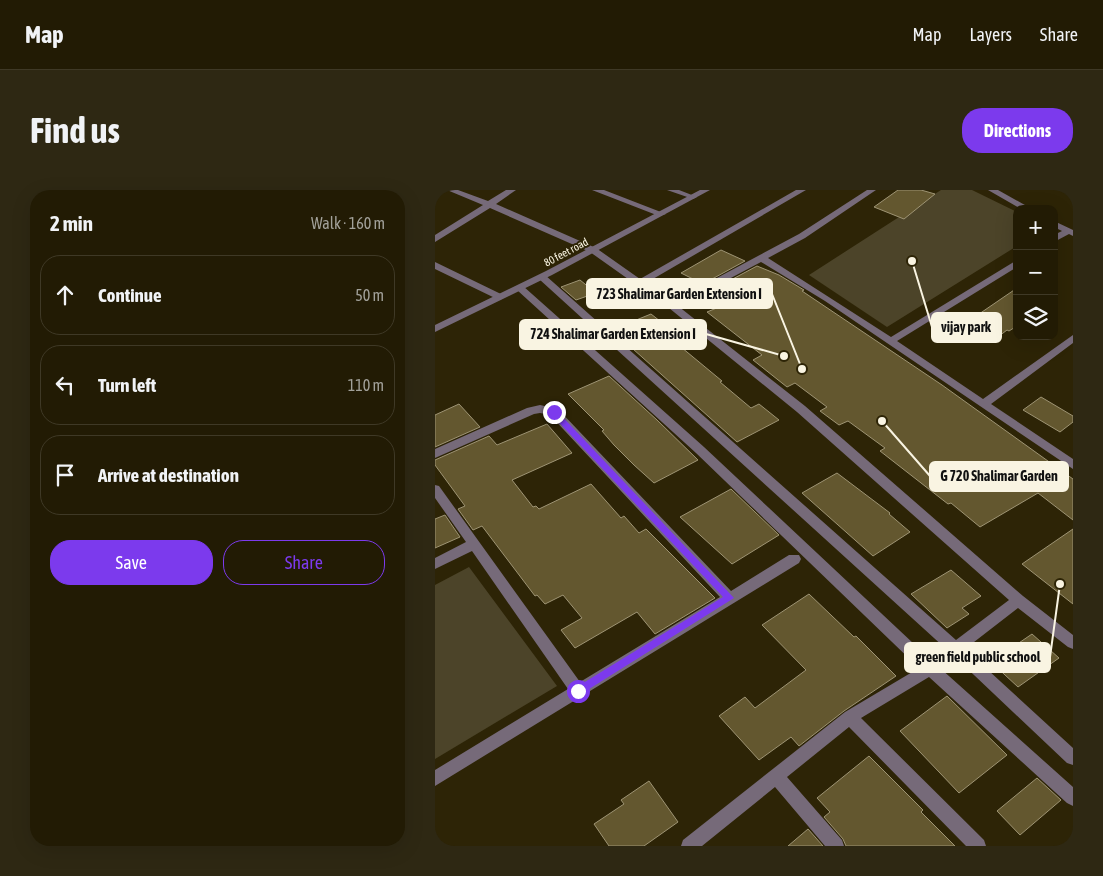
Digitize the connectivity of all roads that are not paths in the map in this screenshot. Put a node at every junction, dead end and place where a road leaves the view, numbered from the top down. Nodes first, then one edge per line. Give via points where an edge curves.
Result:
1 (451, 190) edge
2 (512, 190) edge
3 (596, 190) edge
4 (671, 190) edge
5 (706, 190) edge
6 (802, 190) edge
7 (872, 190) edge
8 (992, 190) edge
9 (693, 197) junction
10 (491, 204) junction
11 (1020, 205) edge
12 (662, 214) junction
13 (1058, 225) edge
14 (1071, 232) edge
15 (1058, 237) edge
16 (435, 239) edge
17 (593, 250) junction
18 (762, 258) junction
19 (435, 265) edge
20 (1013, 265) edge
21 (542, 277) junction
22 (640, 283) junction
23 (520, 288) junction
24 (500, 298) junction
25 (671, 306) junction
26 (435, 329) edge
27 (1073, 338) edge
28 (891, 341) junction
29 (985, 404) junction
30 (435, 454) edge
31 (1073, 465) edge
32 (435, 488) edge
33 (474, 544) junction
34 (793, 559) dead end
35 (435, 564) edge
36 (729, 598) junction
37 (1018, 600) junction
38 (1073, 643) edge
39 (954, 650) junction
40 (931, 667) junction
41 (578, 691) junction
42 (850, 717) junction
43 (1073, 758) edge
44 (776, 776) junction
45 (435, 779) edge
46 (1073, 798) edge
47 (689, 846) edge
48 (836, 846) edge
49 (978, 846) edge

1 - 10 street
2 - 10 street
3 - 12 street
4 - 9 street
5 - 9 street, 80 feet road
6 - 22 street
7 - 18 street
8 - 11 street
9 - 12 street, 80 feet road
10 - 16 street
10 - 17 street
12 - 17 street, 80 feet road
13 - 14 street
14 - 15 street
17 - 21 street, 80 feet road
17 - 22 street
18 - 25 street
18 - 28 street
19 - 24 street
20 - 28 street
21 - 23 street, 80 feet road
21 - 39 street
22 - 25 street
23 - 24 street, 80 feet road
23 - 40 street via 700,450
24 - 26 street, 80 feet road
25 - 37 street via 801,408
27 - 29 street
28 - 29 street
29 - 31 street
30 - 36 street via 531,411 554,412
32 - 33 street
33 - 35 street
33 - 41 street
34 - 36 street
36 - 41 street
37 - 38 street
37 - 39 street
39 - 40 street
39 - 43 street
40 - 42 street
40 - 46 street
41 - 45 street
42 - 44 street
42 - 49 street
44 - 47 street
44 - 48 street

